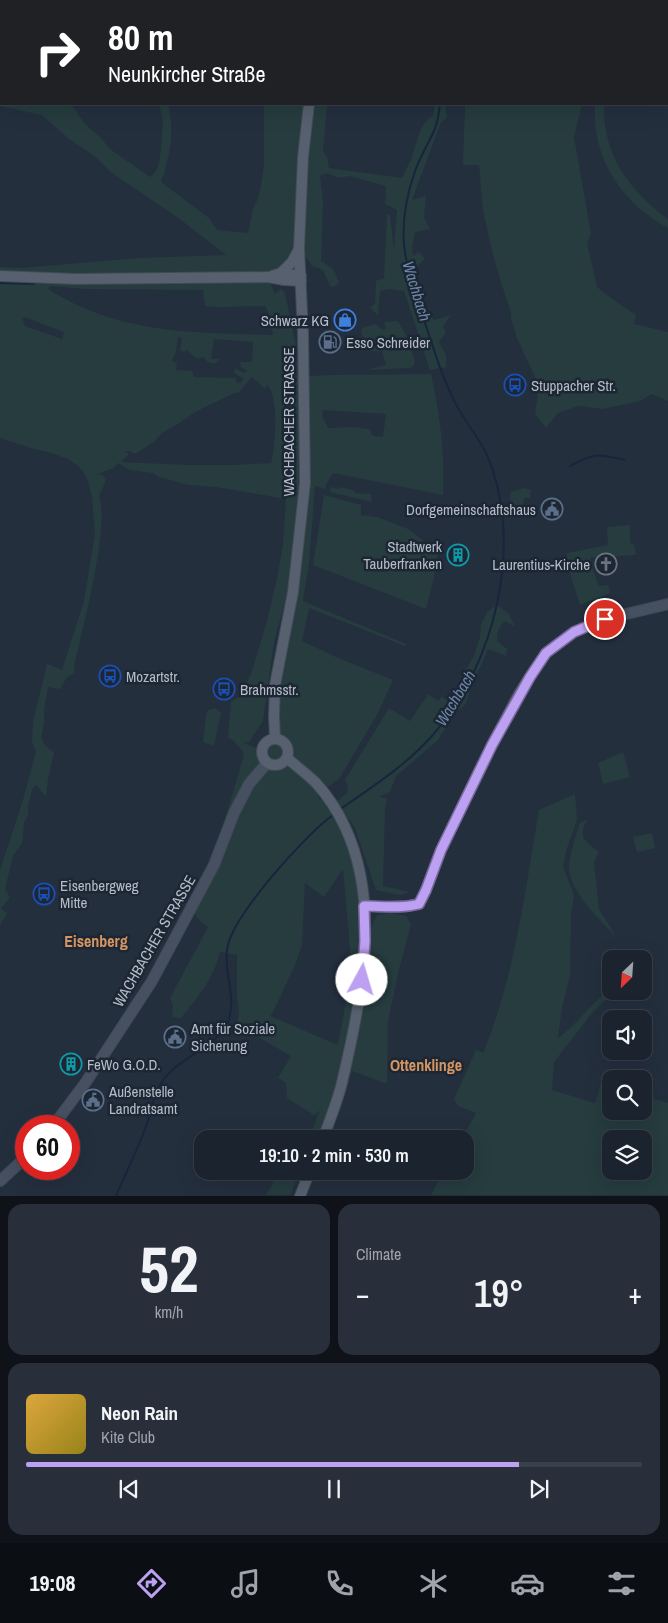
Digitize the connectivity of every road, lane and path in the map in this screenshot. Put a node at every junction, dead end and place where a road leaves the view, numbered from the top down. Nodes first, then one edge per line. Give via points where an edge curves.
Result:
1 (309, 105) edge
2 (299, 248) junction
3 (0, 276) edge
4 (283, 277) junction
5 (301, 278) junction
6 (302, 299) junction
7 (668, 604) edge
8 (275, 738) junction
9 (287, 758) junction
10 (267, 763) junction
11 (364, 906) junction
12 (61, 1115) edge
13 (326, 1130) edge
14 (15, 1167) edge
15 (306, 1180) edge
16 (0, 1181) edge
17 (300, 1196) edge

1 - 2 main road, WACHBACHER STRASSE
2 - 4 main road
2 - 5 main road, WACHBACHER STRASSE
3 - 4 main road via 76,279
4 - 5 main road
4 - 6 main road via 296,288
5 - 6 main road, WACHBACHER STRASSE
6 - 8 main road, WACHBACHER STRASSE via 305,483 293,592 275,685
7 - 11 street via 605,619 574,632 546,653 520,692 469,790 419,904
8 - 9 main road via 286,744
8 - 10 main road via 262,748 262,757
9 - 10 main road via 277,765
9 - 11 main road via 316,783 340,819 352,843
10 - 12 street, WACHBACHER STRASSE via 249,784 234,812 214,865 152,981
11 - 13 main road via 365,941 359,998 343,1079
14 - 16 street
15 - 17 main road

